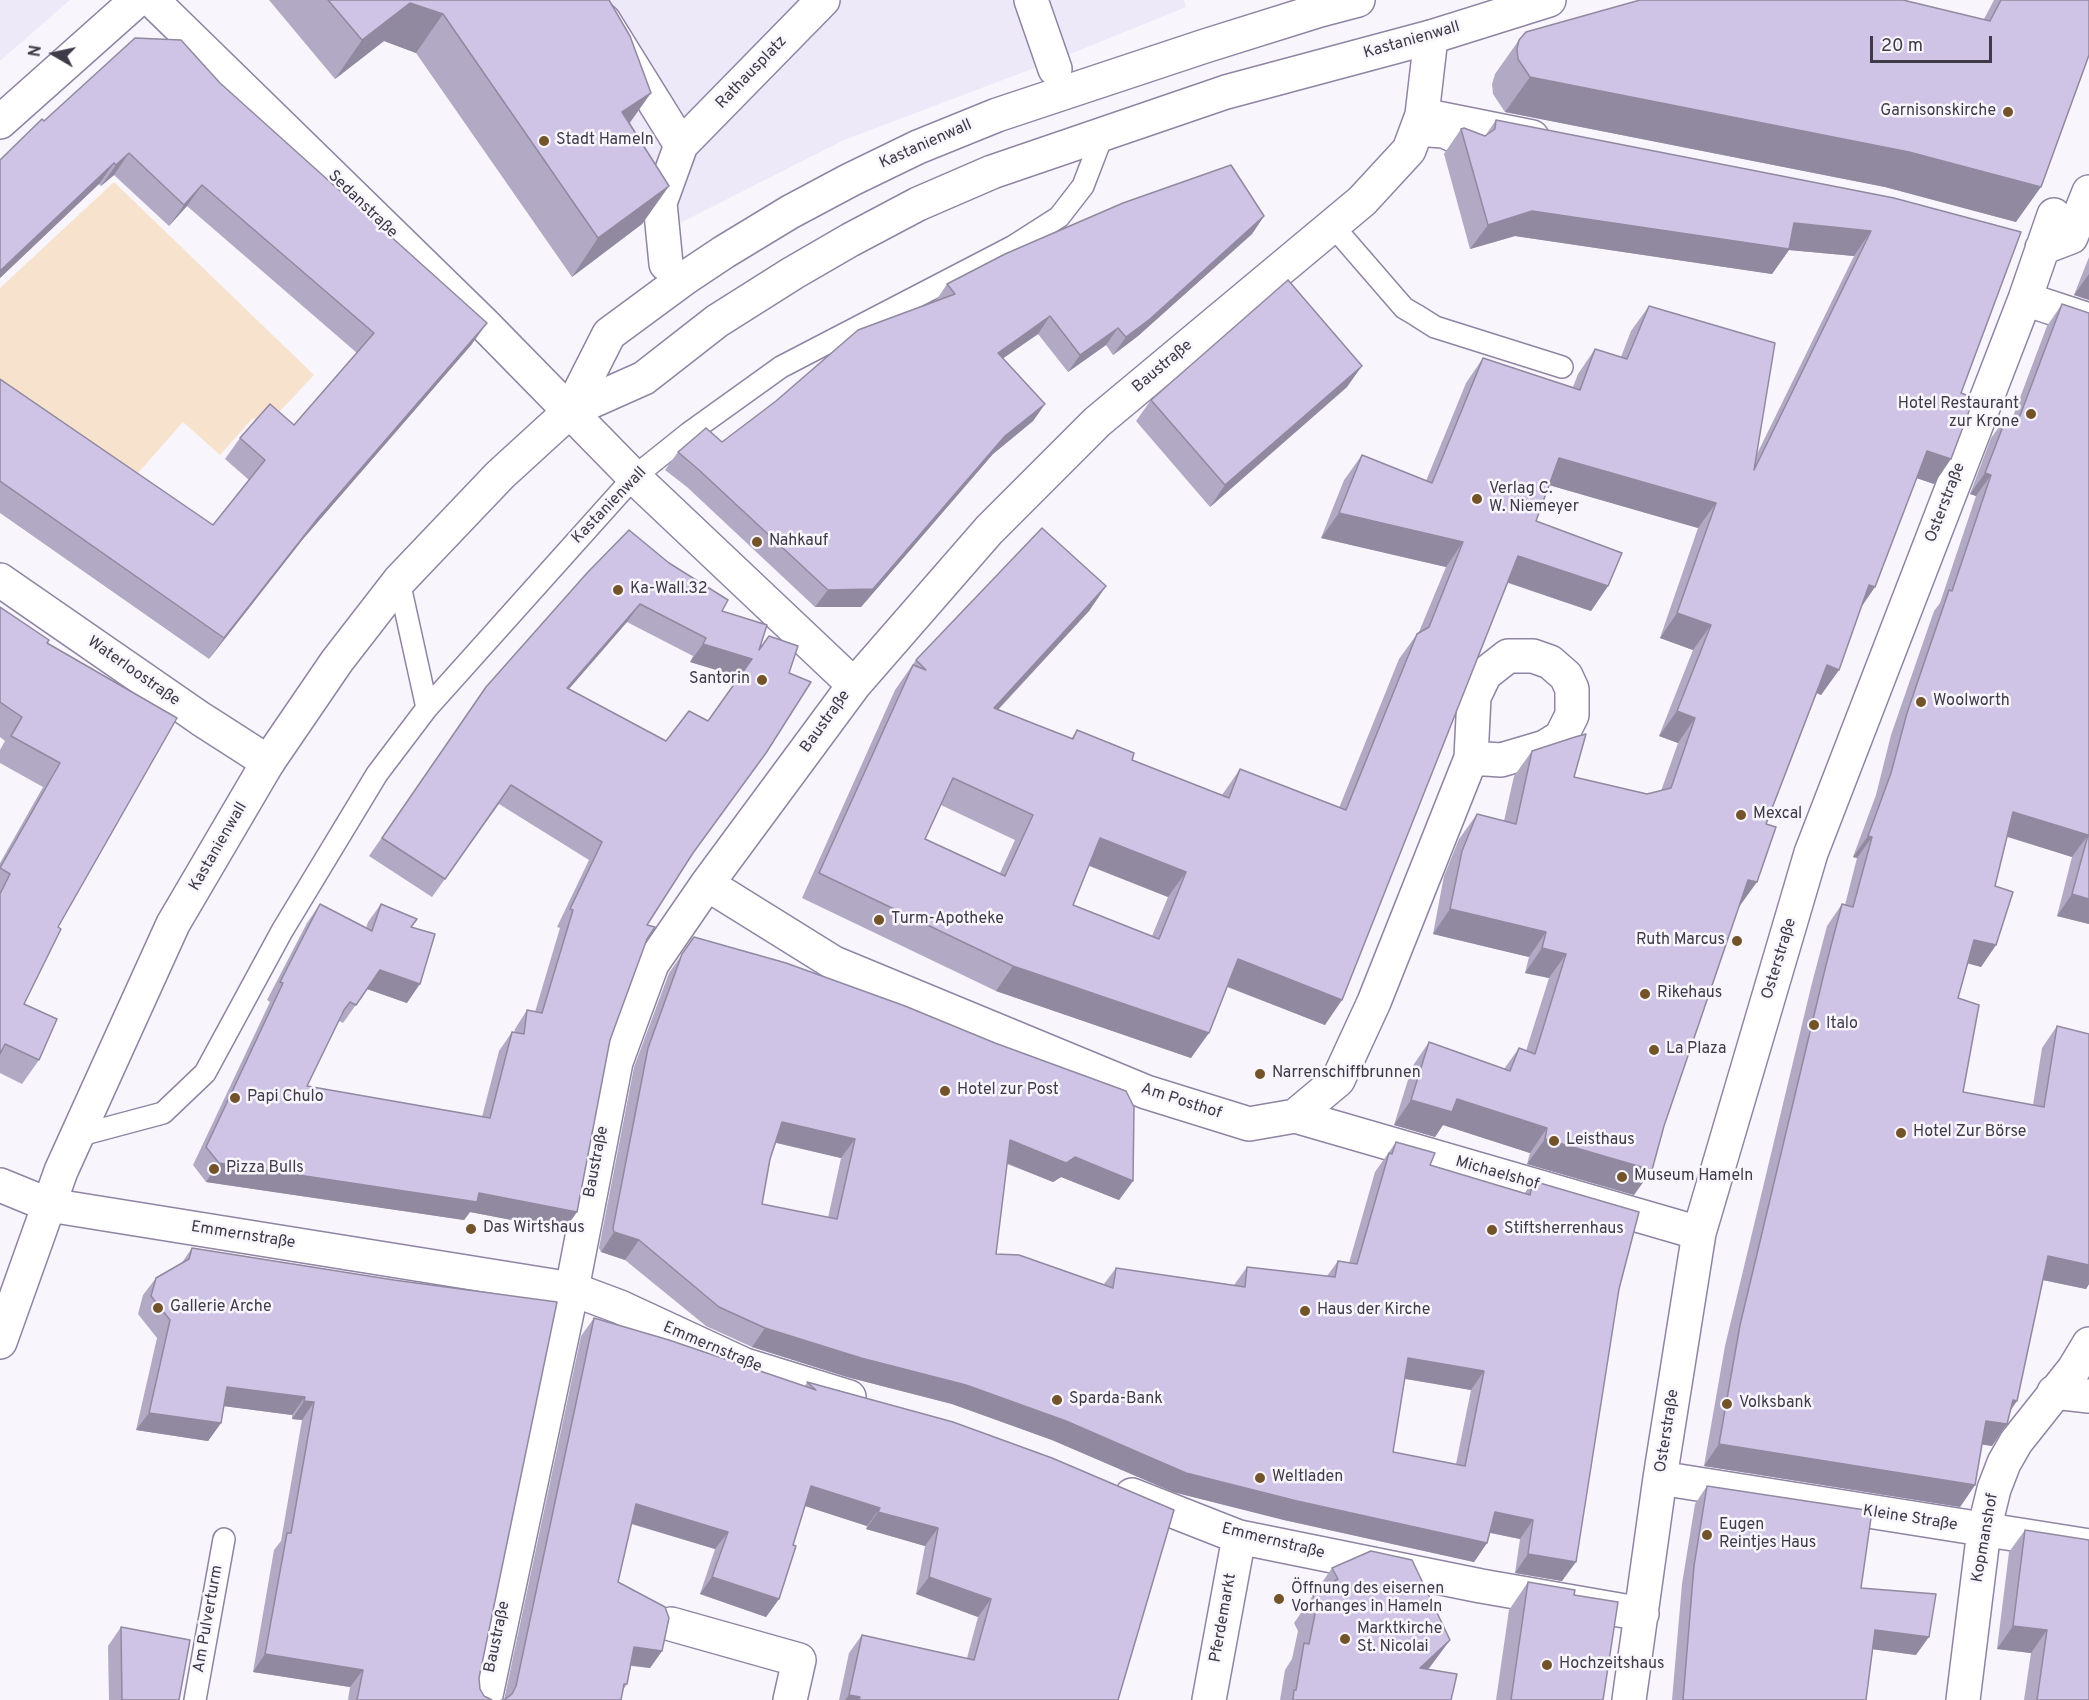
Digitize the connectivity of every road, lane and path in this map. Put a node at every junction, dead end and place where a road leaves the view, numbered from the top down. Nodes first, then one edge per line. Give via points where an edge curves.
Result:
1 (581, 0) edge
2 (823, 0) edge
3 (1031, 0) edge
4 (1358, 0) edge
5 (1549, 0) edge
6 (153, 2) edge
7 (1431, 37) junction
8 (1055, 69) dead end
9 (0, 122) edge
10 (1418, 125) junction
11 (1103, 134) junction
12 (1564, 143) edge
13 (681, 146) junction
14 (1466, 148) edge
15 (2089, 192) edge
16 (2054, 215) dead end
17 (1333, 226) junction
18 (2030, 245) junction
19 (666, 264) dead end
20 (2025, 299) junction
21 (2089, 320) edge
22 (1562, 367) dead end
23 (570, 411) junction
24 (634, 477) junction
25 (0, 580) edge
26 (399, 581) junction
27 (854, 685) junction
28 (427, 708) junction
29 (1472, 758) dead end
30 (268, 762) junction
31 (707, 884) junction
32 (1295, 1116) junction
33 (77, 1136) junction
34 (0, 1185) edge
35 (49, 1205) junction
36 (1699, 1233) junction
37 (572, 1289) junction
38 (0, 1342) edge
39 (2089, 1344) edge
40 (2054, 1392) junction
41 (2089, 1396) edge
42 (877, 1404) edge
43 (1660, 1478) junction
44 (1101, 1481) edge
45 (1984, 1530) junction
46 (1239, 1537) junction
47 (224, 1539) dead end
48 (2089, 1546) edge
49 (1642, 1614) junction
50 (671, 1624) dead end
51 (195, 1700) edge
52 (485, 1700) edge
53 (790, 1700) edge
54 (1209, 1700) edge
55 (1629, 1700) edge
56 (1963, 1700) edge

1 - 13 street via 604,21
2 - 13 street, Rathausplatz
3 - 8 street
4 - 23 street, Kastanienwall via 997,115 850,180 724,252 609,334
5 - 7 street, Kastanienwall
6 - 9 street
6 - 23 street, Sedanstraße
7 - 10 street, Baustraße
7 - 11 street, Kastanienwall via 1226,92
10 - 12 street
10 - 14 lane
10 - 17 street, Baustraße via 1409,150
11 - 23 street, Kastanienwall via 992,172 918,204 793,273 717,321 644,378
11 - 24 lane, Kastanienwall via 1083,186 1059,217 1012,248 781,367
13 - 19 street, Rathausplatz via 660,203
15 - 18 street via 2071,237
16 - 18 street, Osterstraße
17 - 22 lane via 1404,308 1435,327
17 - 27 street, Baustraße via 1097,422 989,530
18 - 20 street, Osterstraße
20 - 21 street
20 - 36 street, Osterstraße via 1811,853
23 - 24 street, Baustraße
23 - 26 street, Kastanienwall via 500,475
24 - 27 street, Baustraße
24 - 28 lane, Kastanienwall
25 - 30 street, Waterloostraße
26 - 28 lane
26 - 30 street, Kastanienwall via 337,661
27 - 31 street, Baustraße
28 - 33 lane, Kastanienwall via 371,784 282,931 205,1073 163,1113
29 - 32 street via 1374,1002 1338,1080
30 - 33 street, Kastanienwall via 173,924
31 - 32 street, Am Posthof via 834,963 1146,1092 1249,1124
31 - 37 street, Baustraße via 652,964 616,1062
32 - 36 street, Michaelshof
33 - 35 street, Kastanienwall
34 - 35 street, Emmernstraße
35 - 37 street, Emmernstraße
35 - 38 street, Kastanienwall
36 - 43 street, Osterstraße
37 - 42 street, Emmernstraße via 745,1365
37 - 52 street, Baustraße
39 - 40 street, Kopmanshof
40 - 41 street
40 - 45 street, Kopmanshof via 2004,1463
43 - 45 street, Kleine Straße
43 - 49 street, Osterstraße
44 - 46 street, Emmernstraße
45 - 48 street, Kleine Straße
45 - 56 street, Kopmanshof
46 - 49 street, Emmernstraße
46 - 54 street, Pferdemarkt
47 - 51 lane, Am Pulverturm
49 - 55 street, Osterstraße
50 - 53 street via 799,1660

